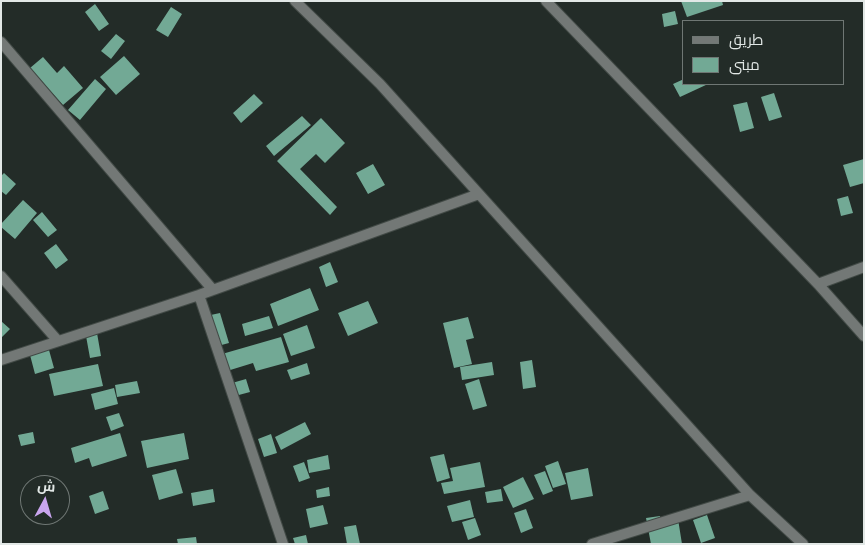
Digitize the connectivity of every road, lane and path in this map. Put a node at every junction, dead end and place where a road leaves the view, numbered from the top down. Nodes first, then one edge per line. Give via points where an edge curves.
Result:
1 (296, 1) edge
2 (546, 1) edge
3 (1, 42) edge
4 (479, 194) junction
5 (864, 267) edge
6 (1, 276) edge
7 (818, 284) junction
8 (213, 290) junction
9 (199, 295) junction
10 (864, 336) edge
11 (58, 342) junction
12 (1, 360) edge
13 (750, 495) junction
14 (283, 544) edge
15 (592, 544) edge
16 (803, 544) edge

1 - 4 street via 380,84
2 - 7 street
3 - 8 street
4 - 8 street
4 - 13 street
5 - 7 street
6 - 11 street
7 - 10 street
8 - 9 street
9 - 11 street
9 - 14 street
11 - 12 street
13 - 15 street
13 - 16 street

